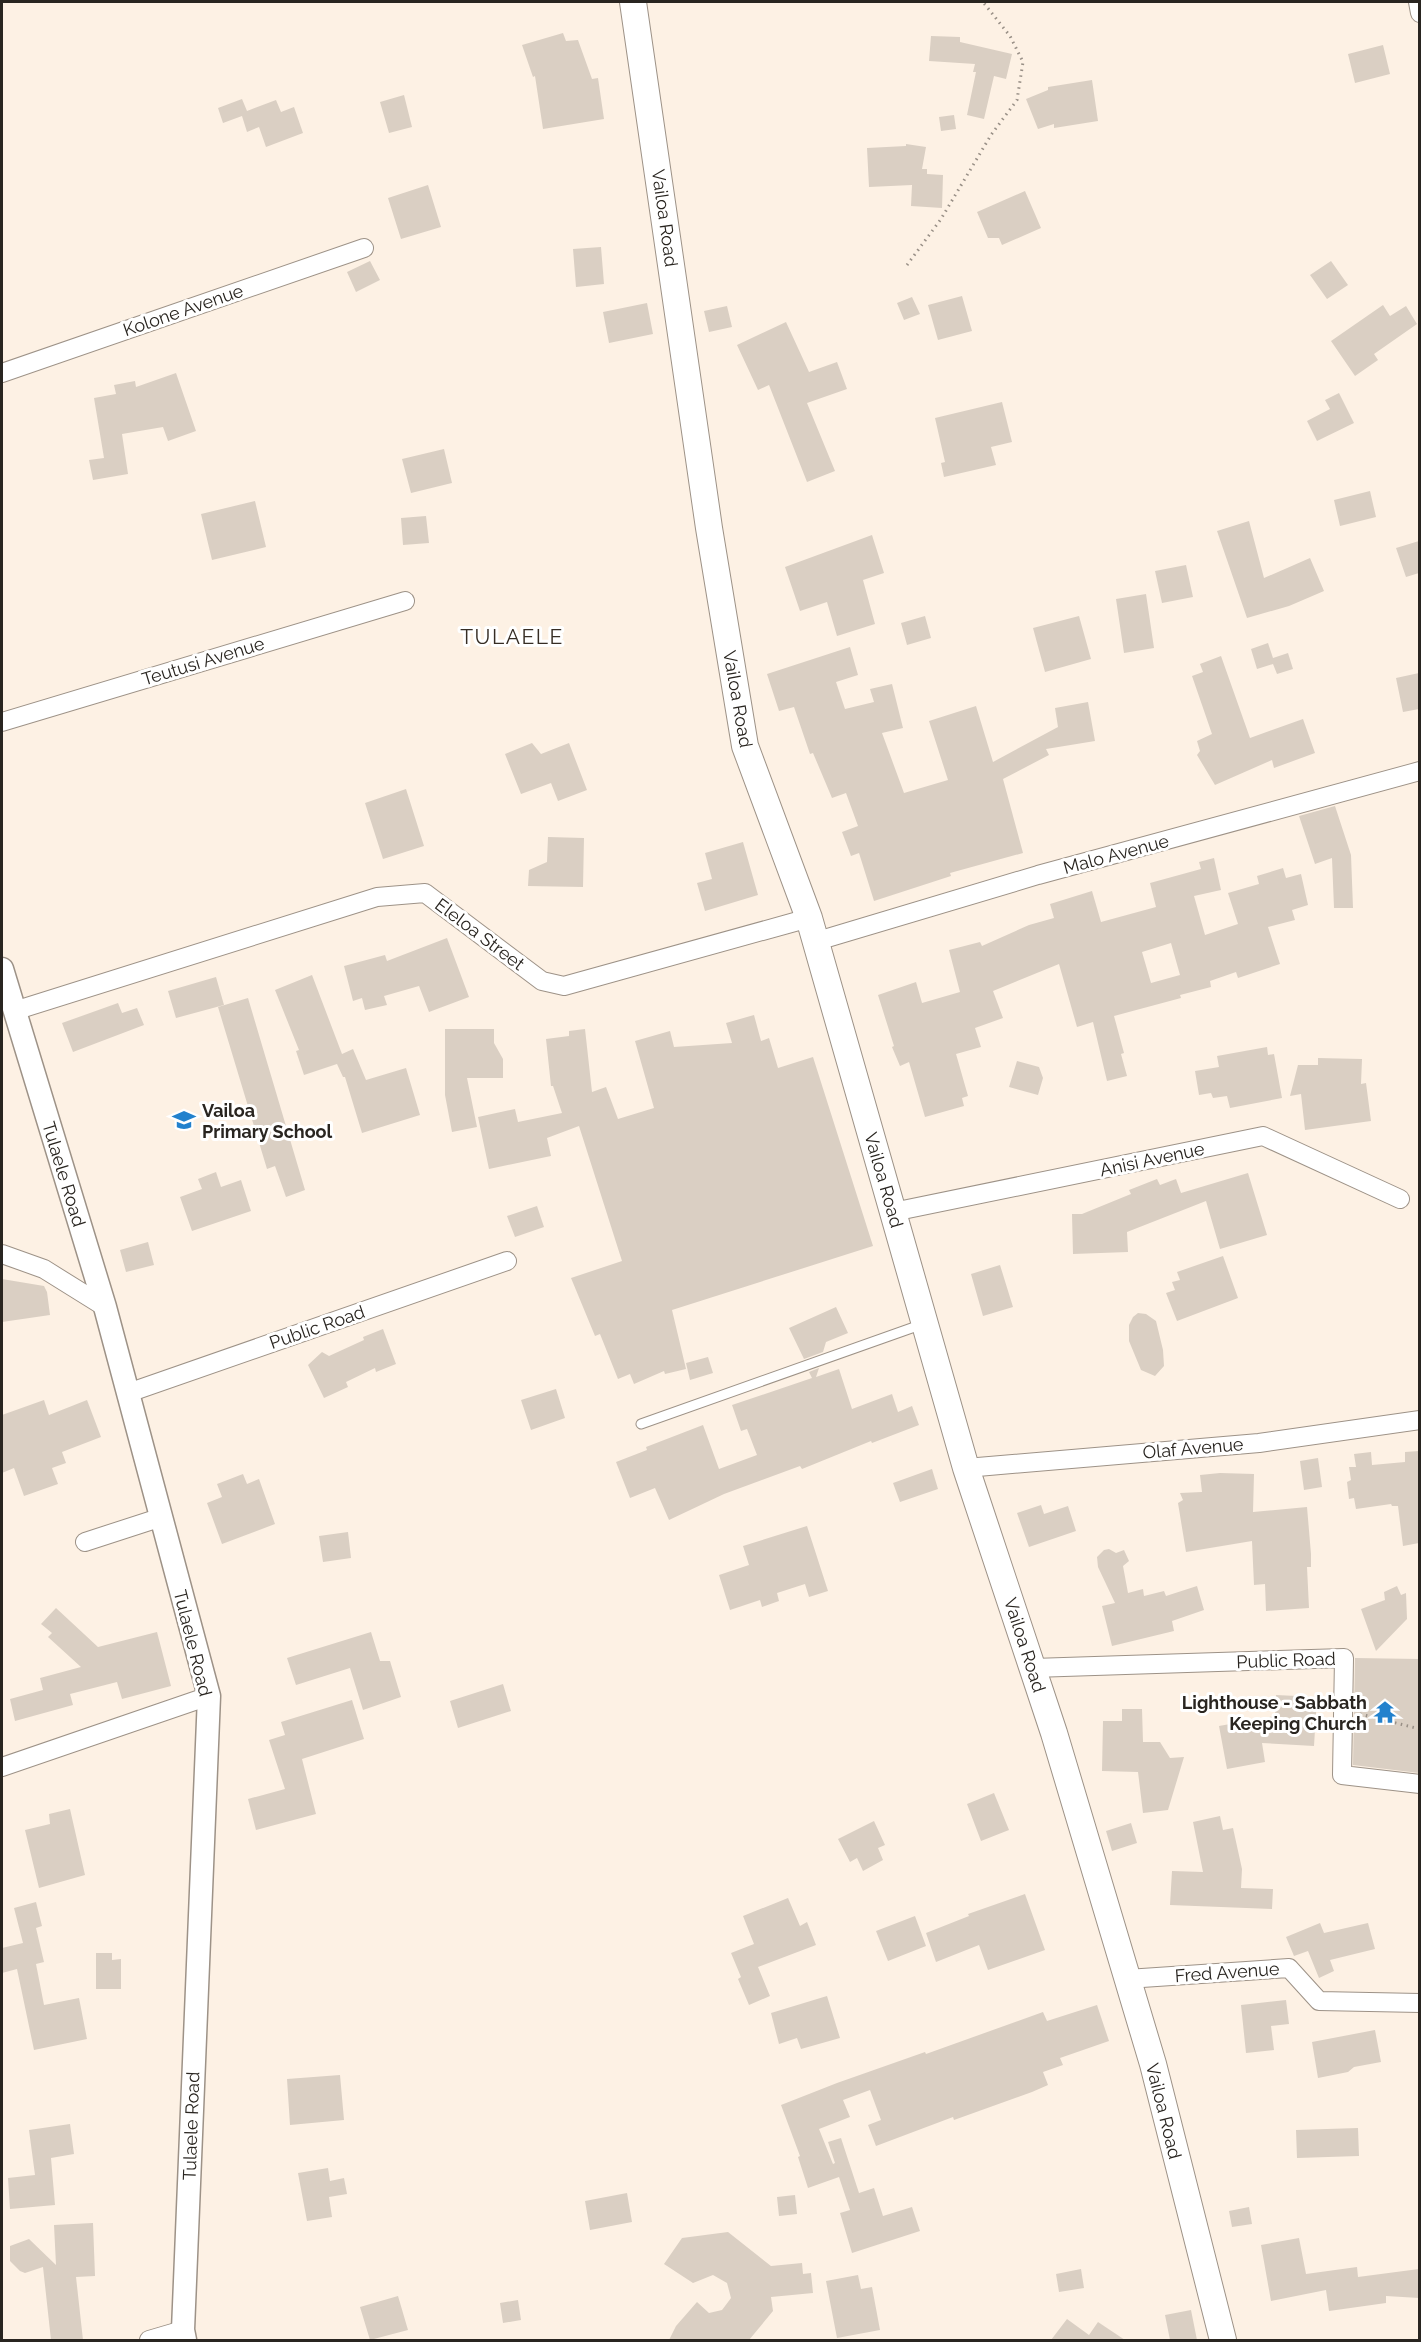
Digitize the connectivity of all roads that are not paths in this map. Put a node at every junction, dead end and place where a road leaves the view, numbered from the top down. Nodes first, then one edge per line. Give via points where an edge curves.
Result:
1 (633, 2) edge
2 (1418, 2) edge
3 (1419, 13) edge
4 (364, 248) dead end
5 (2, 373) edge
6 (405, 600) dead end
7 (2, 722) edge
8 (1419, 771) edge
9 (812, 930) junction
10 (2, 969) edge
11 (14, 1011) junction
12 (1400, 1198) dead end
13 (893, 1212) junction
14 (2, 1254) edge
15 (507, 1261) dead end
16 (105, 1307) junction
17 (925, 1324) junction
18 (128, 1393) junction
19 (1419, 1420) edge
20 (641, 1424) dead end
21 (966, 1468) junction
22 (162, 1516) junction
23 (85, 1542) dead end
24 (1033, 1668) junction
25 (209, 1696) junction
26 (2, 1767) edge
27 (1419, 1784) edge
28 (1127, 1979) junction
29 (1419, 2003) edge
30 (184, 2335) edge
31 (149, 2340) edge
32 (1223, 2340) edge

1 - 9 main road, Vailoa Road via 709,528 745,746
2 - 3 street
4 - 5 street, Kolone Avenue
6 - 7 street, Teutusi Avenue
8 - 9 street, Malo Avenue via 1038,875
9 - 11 street, Eleloa Street via 564,987 542,981 425,892 377,897
9 - 13 main road, Vailoa Road
10 - 11 street, Tulaele Road
11 - 16 street, Tulaele Road
12 - 13 street, Anisi Avenue via 1263,1136
13 - 17 main road, Vailoa Road
14 - 16 street via 44,1269
15 - 18 street, Public Road
16 - 18 street, Tulaele Road
17 - 20 lane
17 - 21 main road, Vailoa Road
18 - 22 street, Tulaele Road
19 - 21 street, Olaf Avenue via 1258,1443
21 - 24 main road, Vailoa Road
22 - 23 street
22 - 25 street, Tulaele Road
24 - 27 street, Public Road via 1344,1658 1342,1775
24 - 28 main road, Vailoa Road
25 - 26 street
25 - 30 street, Tulaele Road
28 - 29 street, Fred Avenue via 1289,1968 1319,2001
28 - 32 main road, Vailoa Road via 1153,2064
30 - 31 street

